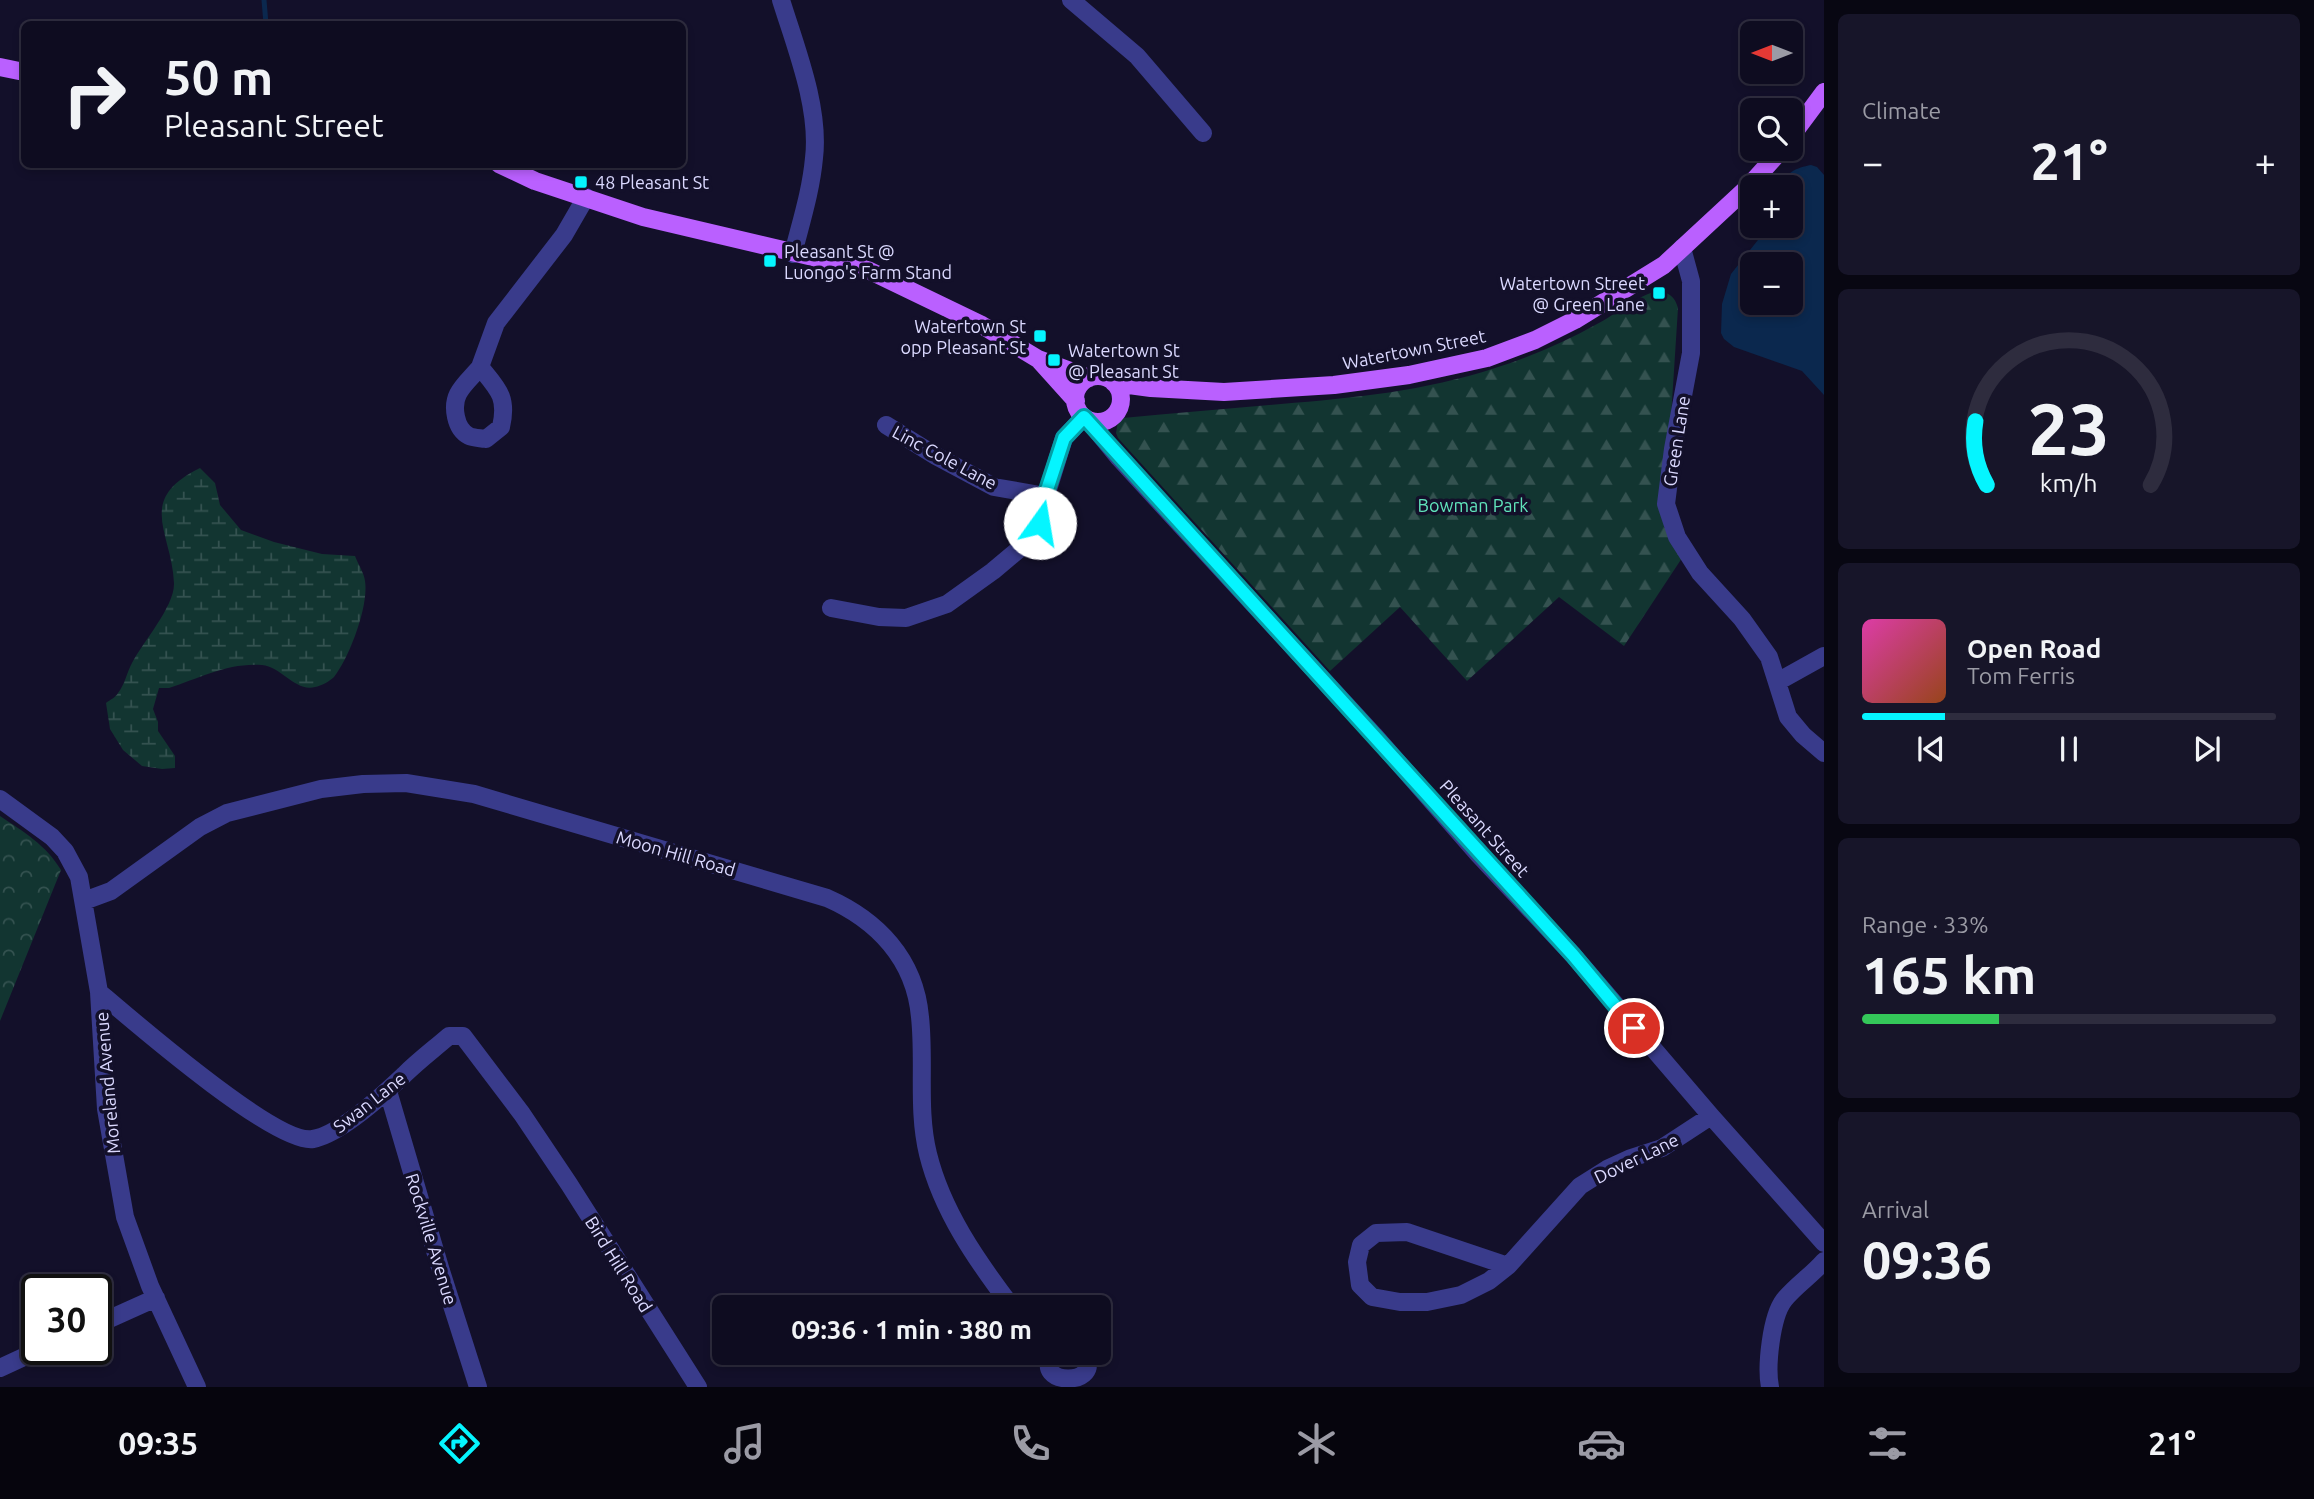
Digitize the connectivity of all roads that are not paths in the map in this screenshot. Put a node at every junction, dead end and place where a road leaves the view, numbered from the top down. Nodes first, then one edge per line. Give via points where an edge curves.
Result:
1 (781, 0) edge
2 (1071, 0) edge
3 (0, 68) edge
4 (21, 72) edge
5 (1824, 92) edge
6 (1803, 120) edge
7 (1203, 132) dead end
8 (1771, 161) edge
9 (507, 168) edge
10 (586, 197) junction
11 (1682, 248) junction
12 (793, 254) junction
13 (1038, 359) junction
14 (480, 367) dead end
15 (1089, 378) junction
16 (1115, 383) junction
17 (1151, 388) junction
18 (1121, 404) junction
19 (1088, 415) junction
20 (886, 425) dead end
21 (1045, 496) junction
22 (831, 608) dead end
23 (1824, 656) edge
24 (1777, 682) junction
25 (1824, 753) edge
26 (0, 799) edge
27 (84, 901) junction
28 (99, 992) junction
29 (388, 1091) junction
30 (1711, 1116) junction
31 (540, 1141) joint
32 (1824, 1243) edge
33 (1824, 1261) edge
34 (1508, 1266) junction
35 (1003, 1295) edge
36 (156, 1298) junction
37 (112, 1318) edge
38 (21, 1358) edge
39 (1050, 1365) edge
40 (1088, 1365) edge
41 (0, 1368) edge
42 (197, 1387) edge
43 (478, 1387) edge
44 (698, 1387) edge
45 (1770, 1387) edge

1 - 12 street via 805,76 814,126 815,157
2 - 7 street via 1137,56
3 - 4 main road
5 - 6 main road
8 - 11 main road, Watertown Street
9 - 10 main road, Pleasant Street
10 - 12 main road, Pleasant Street via 643,217
10 - 14 street via 564,234 496,323
11 - 17 main road, Watertown Street via 1664,265 1574,320 1487,358 1334,385 1224,392
11 - 24 street, Green Lane via 1691,281 1691,354 1666,504 1677,537 1700,573 1769,657
12 - 13 main road, Pleasant Street via 868,270 980,324
13 - 15 main road, Pleasant Street
13 - 19 main road, Pleasant Street
15 - 16 main road
15 - 19 main road via 1079,387
16 - 17 main road, Watertown Street
16 - 18 main road
17 - 18 main road
18 - 19 main road via 1115,415
19 - 21 street via 1064,438
19 - 30 street, Pleasant Street via 1110,446 1573,955
20 - 21 street, Linc Cole Lane via 994,487
21 - 22 street via 1040,523 1030,540 947,604 906,618
23 - 24 street
24 - 25 street, Green Lane via 1788,717
26 - 27 street, Moreland Avenue via 65,851 79,877
27 - 28 street, Moreland Avenue
27 - 35 street, Moon Hill Road via 111,891 227,813 321,789 406,783 474,794 827,898 866,918 880,931 911,978 920,1014 921,1108 936,1181 963,1238
28 - 29 street, Swan Lane via 180,1060 292,1136 312,1140 332,1132
28 - 36 street, Moreland Avenue via 106,1109 122,1204
29 - 31 street, Swan Lane via 449,1036 463,1036
29 - 43 street, Rockville Avenue
30 - 32 street, Pleasant Street
30 - 34 street, Dover Lane via 1662,1148 1606,1168 1580,1186
31 - 44 street, Bird Hill Road
33 - 45 street via 1782,1302 1771,1336
34 - 34 street, Dover Lane via 1461,1295 1427,1303 1400,1303 1372,1297 1360,1285 1357,1262 1361,1245 1376,1233 1407,1232
36 - 37 street
36 - 42 street, Moreland Avenue
38 - 41 street
39 - 40 street via 1052,1375 1068,1385 1084,1377

